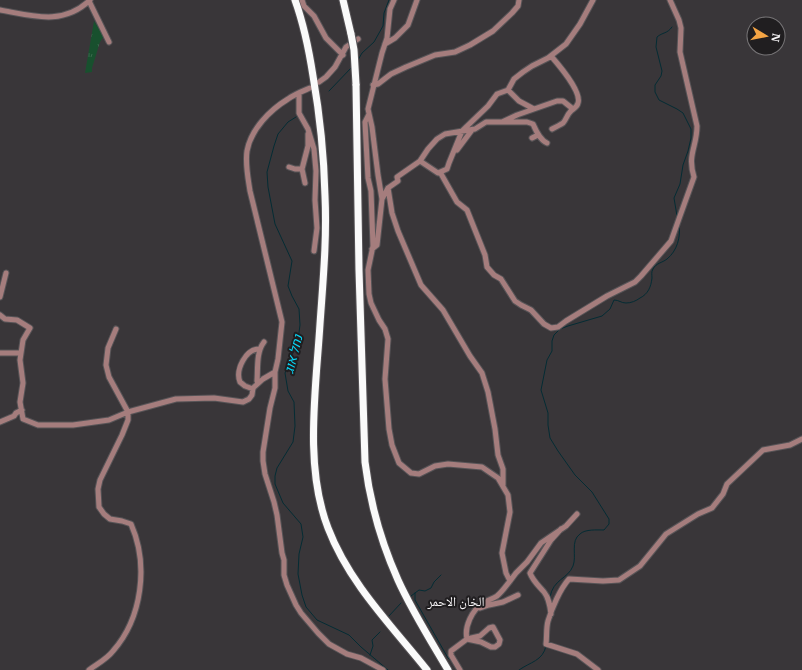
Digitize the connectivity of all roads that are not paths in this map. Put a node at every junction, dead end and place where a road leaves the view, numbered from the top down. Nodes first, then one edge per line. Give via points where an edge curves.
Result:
1 (89, 0) edge
2 (295, 0) edge
3 (302, 0) edge
4 (344, 0) edge
5 (394, 0) edge
6 (417, 0) edge
7 (519, 0) edge
8 (593, 0) edge
9 (670, 0) edge
10 (0, 10) edge
11 (358, 39) dead end
12 (109, 42) dead end
13 (385, 44) junction
14 (343, 55) junction
15 (550, 56) junction
16 (319, 82) dead end
17 (373, 85) junction
18 (310, 88) dead end
19 (508, 90) junction
20 (299, 94) junction
21 (534, 109) junction
22 (573, 109) junction
23 (369, 114) junction
24 (502, 122) junction
25 (308, 129) junction
26 (552, 129) dead end
27 (472, 130) junction
28 (462, 132) junction
29 (538, 134) junction
30 (532, 138) dead end
31 (547, 144) dead end
32 (453, 154) junction
33 (420, 161) junction
34 (289, 167) dead end
35 (302, 169) junction
36 (440, 172) junction
37 (305, 183) dead end
38 (388, 188) junction
39 (382, 199) junction
40 (372, 249) junction
41 (314, 251) dead end
42 (6, 273) dead end
43 (0, 297) edge
44 (0, 315) edge
45 (116, 329) dead end
46 (264, 342) dead end
47 (260, 349) junction
48 (21, 353) junction
49 (0, 354) edge
50 (274, 372) junction
51 (258, 383) junction
52 (253, 389) junction
53 (22, 410) junction
54 (128, 412) junction
55 (0, 422) edge
56 (802, 439) edge
57 (503, 486) junction
58 (577, 514) dead end
59 (561, 529) junction
60 (510, 581) junction
61 (518, 595) dead end
62 (476, 609) junction
63 (551, 614) junction
64 (467, 639) junction
65 (89, 670) edge
66 (383, 670) edge
67 (427, 670) edge
68 (448, 670) edge
69 (460, 670) edge
70 (598, 670) edge

1 - 10 street via 78,10 51,18
1 - 12 street
2 - 67 highway via 318,102 325,182 325,238 314,430 317,489 327,527 348,571
3 - 14 street via 326,38
4 - 68 highway, bridge via 354,50 356,84 358,270 368,485 380,532 398,580
5 - 13 street via 390,9 388,38
6 - 13 street via 408,25
7 - 17 street via 518,6 493,31 470,45 456,52 435,55 390,74
8 - 15 street via 566,44
9 - 36 street via 679,20 680,52 697,126 691,157 694,177 672,241 635,282 607,296 558,327 551,328 531,310 515,301 501,279 487,267 468,210 457,202
11 - 14 street via 346,47
13 - 17 street
14 - 16 street via 336,67
15 - 19 street via 514,79
15 - 22 street via 577,91 578,103
17 - 23 street
18 - 20 street
19 - 21 street
19 - 28 street via 497,94
20 - 25 street via 299,112
20 - 50 street via 272,111 256,131 247,152 250,191 282,322
21 - 22 street via 563,101
21 - 24 street
22 - 26 street via 562,124
23 - 39 street
23 - 40 street via 364,122 371,191
24 - 27 street via 486,122
24 - 29 street via 527,122 533,124
25 - 35 street via 308,146
25 - 41 street via 314,149 316,172 317,228
27 - 28 street
27 - 32 street
28 - 32 street
28 - 33 street via 445,134 437,139
29 - 30 street
29 - 31 street
32 - 36 street via 448,170
33 - 36 street
33 - 38 street via 397,177 398,181
34 - 35 street
35 - 37 street
38 - 39 street
38 - 57 street via 398,231 422,285 443,310 482,373 495,429
39 - 40 street via 377,245
40 - 57 street via 368,270 369,294 388,339 385,379 389,429 395,456 411,473 419,474 443,464 482,467 494,474
42 - 43 street
44 - 48 street via 17,320 30,328 23,340
45 - 54 street via 108,348 106,365 109,377
46 - 47 street
47 - 51 street
47 - 52 street via 245,358 238,374 240,382
48 - 49 street
48 - 53 street
50 - 51 street
50 - 66 street via 275,388 263,461 276,508 287,586 301,613 329,644
51 - 52 street
52 - 54 street via 249,399 243,402 214,398 176,399
53 - 54 street via 23,419 38,425 109,420
53 - 55 street
54 - 65 street via 126,427 100,480 99,507 110,519 131,524 141,563 139,597 132,622 124,638 112,653
56 - 63 street via 790,445 763,450 727,484 712,508 666,534 640,566 619,580 569,579 562,588
57 - 60 street via 508,495 510,512 502,554
58 - 59 street
59 - 60 street via 541,543
59 - 63 street via 530,572 532,580 545,592
60 - 62 street via 496,597
61 - 62 street
62 - 64 street via 468,623 465,634
63 - 70 street via 546,644 577,654
64 - 64 street via 491,647 496,647 500,640 493,627 480,636
64 - 69 street via 451,650 450,655

